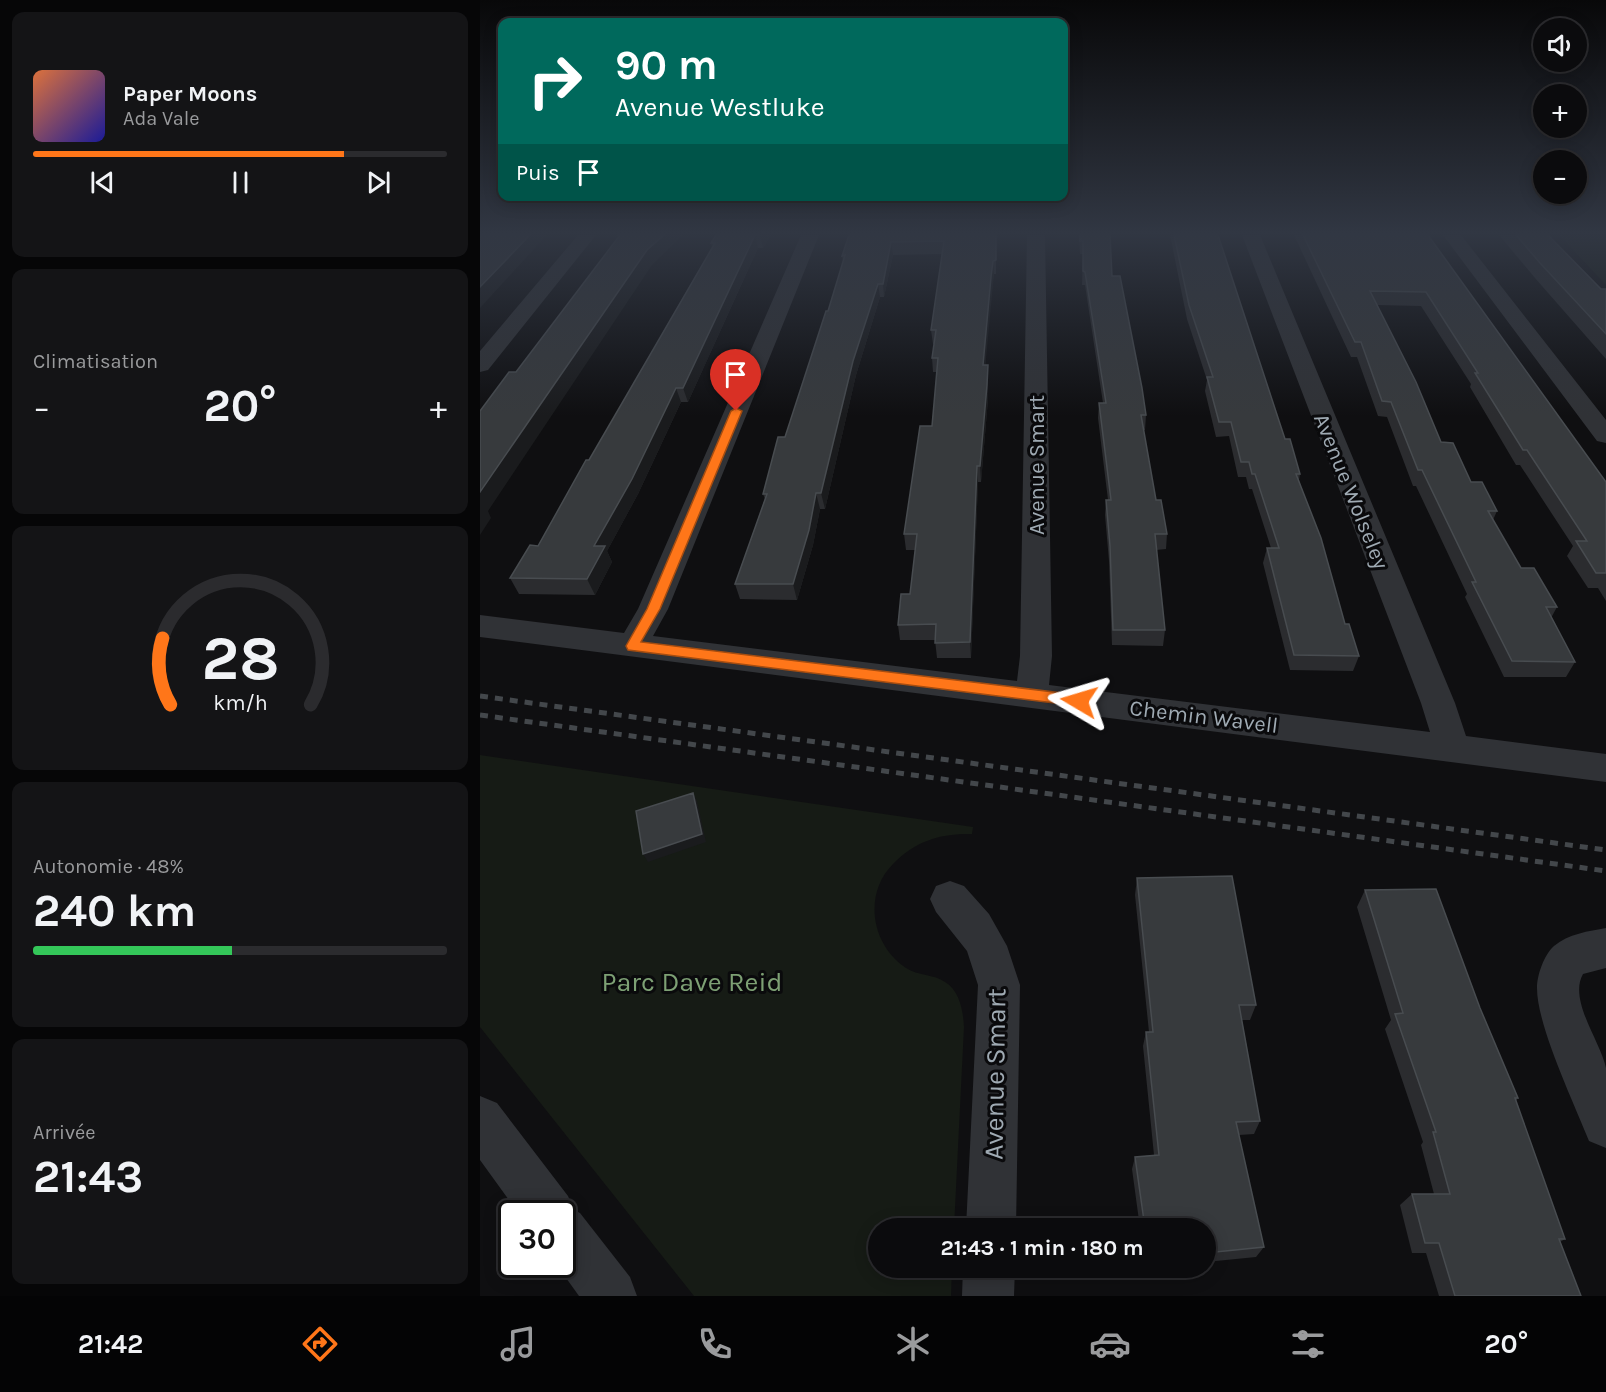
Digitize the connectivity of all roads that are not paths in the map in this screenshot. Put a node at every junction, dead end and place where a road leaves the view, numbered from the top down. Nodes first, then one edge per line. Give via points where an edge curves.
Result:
1 (537, 295) edge
2 (785, 295) edge
3 (1036, 295) edge
4 (1275, 295) edge
5 (1498, 295) edge
6 (480, 365) edge
7 (1606, 436) edge
8 (480, 626) edge
9 (632, 646) junction
10 (1032, 695) junction
11 (1452, 748) junction
12 (1606, 768) edge
13 (950, 899) dead end
14 (1606, 948) edge
15 (480, 1120) edge
16 (1606, 1124) edge
17 (540, 1200) edge
18 (991, 1218) edge
19 (576, 1250) edge
20 (989, 1278) edge
21 (611, 1296) edge
22 (988, 1296) edge

1 - 6 street
2 - 9 street via 653,609
3 - 10 street, Avenue Smart via 1036,656
4 - 11 street, Avenue Wolseley via 1438,703
5 - 7 street
8 - 9 street, Chemin Wavell
9 - 10 street, Chemin Wavell
10 - 11 street, Chemin Wavell
11 - 12 street, Chemin Wavell
13 - 18 street, Avenue Smart via 987,946 999,985
14 - 16 street via 1585,951 1568,960 1562,968 1558,993 1562,1016
15 - 17 street
19 - 21 street
20 - 22 street

